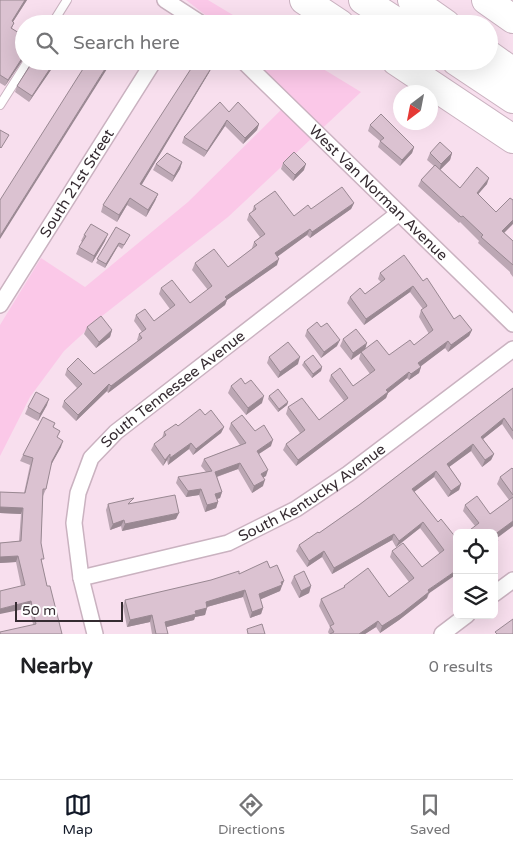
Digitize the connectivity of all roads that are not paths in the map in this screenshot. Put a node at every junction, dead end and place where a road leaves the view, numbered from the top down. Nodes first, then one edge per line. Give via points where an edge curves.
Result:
1 (66, 0) edge
2 (165, 0) edge
3 (304, 0) edge
4 (363, 0) edge
5 (412, 0) edge
6 (486, 0) edge
7 (57, 15) edge
8 (179, 15) edge
9 (326, 15) edge
10 (386, 15) edge
11 (433, 15) edge
12 (513, 19) edge
13 (498, 61) edge
14 (22, 70) edge
15 (148, 70) edge
16 (252, 70) edge
17 (410, 70) edge
18 (470, 70) edge
19 (513, 72) edge
20 (513, 99) edge
21 (0, 105) edge
22 (513, 138) edge
23 (399, 213) junction
24 (0, 305) edge
25 (513, 324) edge
26 (513, 349) edge
27 (81, 578) junction
28 (513, 580) edge
29 (498, 591) edge
30 (462, 619) edge
31 (95, 634) edge
32 (442, 634) edge

1 - 7 lane
2 - 8 street
3 - 9 highway
4 - 10 highway
5 - 11 highway
6 - 12 highway
13 - 19 highway
14 - 21 lane
15 - 24 street, South 21st Street
16 - 23 street, West Van Norman Avenue
17 - 22 highway
18 - 20 highway
23 - 25 street, West Van Norman Avenue
23 - 27 street, South Tennessee Avenue via 116,432 91,458 78,492 74,523
26 - 27 street, South Kentucky Avenue via 348,474 276,520 228,543
27 - 31 street, South Tennessee Avenue
28 - 29 street
30 - 32 street

